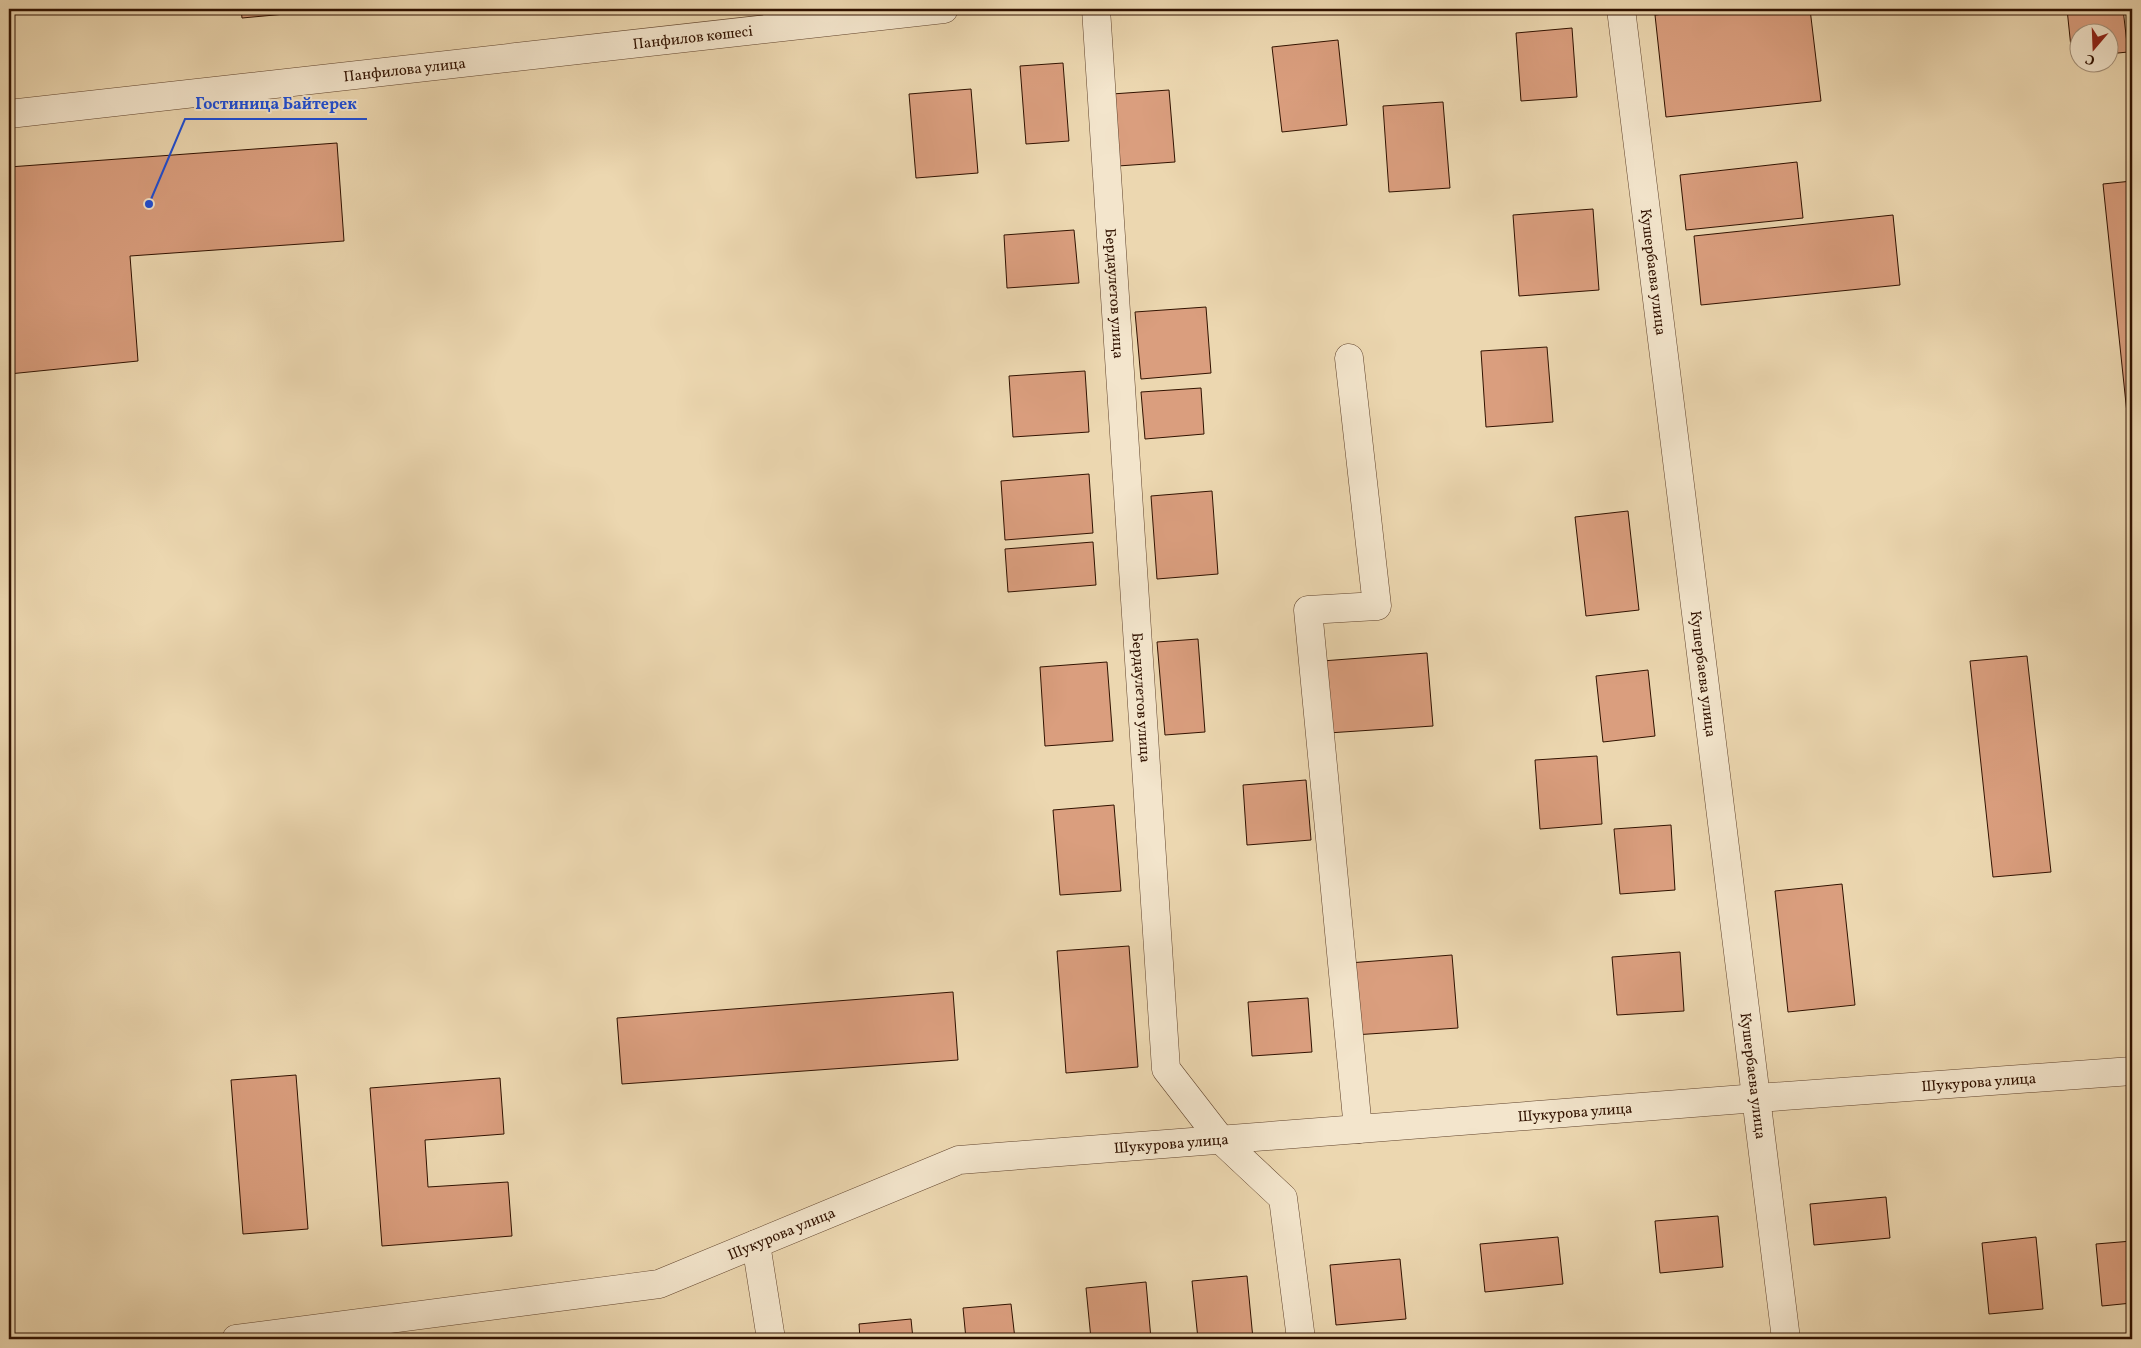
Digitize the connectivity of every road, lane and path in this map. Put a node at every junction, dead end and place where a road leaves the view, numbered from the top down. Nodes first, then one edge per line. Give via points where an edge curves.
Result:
1 (944, 9) edge
2 (1096, 9) edge
3 (1621, 9) edge
4 (530, 54) joint
5 (9, 114) edge
6 (1349, 358) dead end
7 (2132, 1071) edge
8 (1757, 1098) junction
9 (1358, 1129) junction
10 (1221, 1140) junction
11 (756, 1244) junction
12 (236, 1339) edge
13 (771, 1339) edge
14 (1301, 1339) edge
15 (1786, 1339) edge

1 - 4 street, Панфилов көшесі
2 - 10 street, Бердаулетов улица via 1166,1070
3 - 8 street, Кушербаева улица
4 - 5 street, Панфилова улица
6 - 9 street via 1376,606 1308,610
7 - 8 street, Шукурова улица
8 - 9 street, Шукурова улица
8 - 15 street, Кушербаева улица
9 - 10 street, Шукурова улица
10 - 11 street, Шукурова улица via 959,1160
10 - 14 street, Бердаулетов улица via 1283,1198
11 - 12 street, Шукурова улица via 659,1284
11 - 13 street

